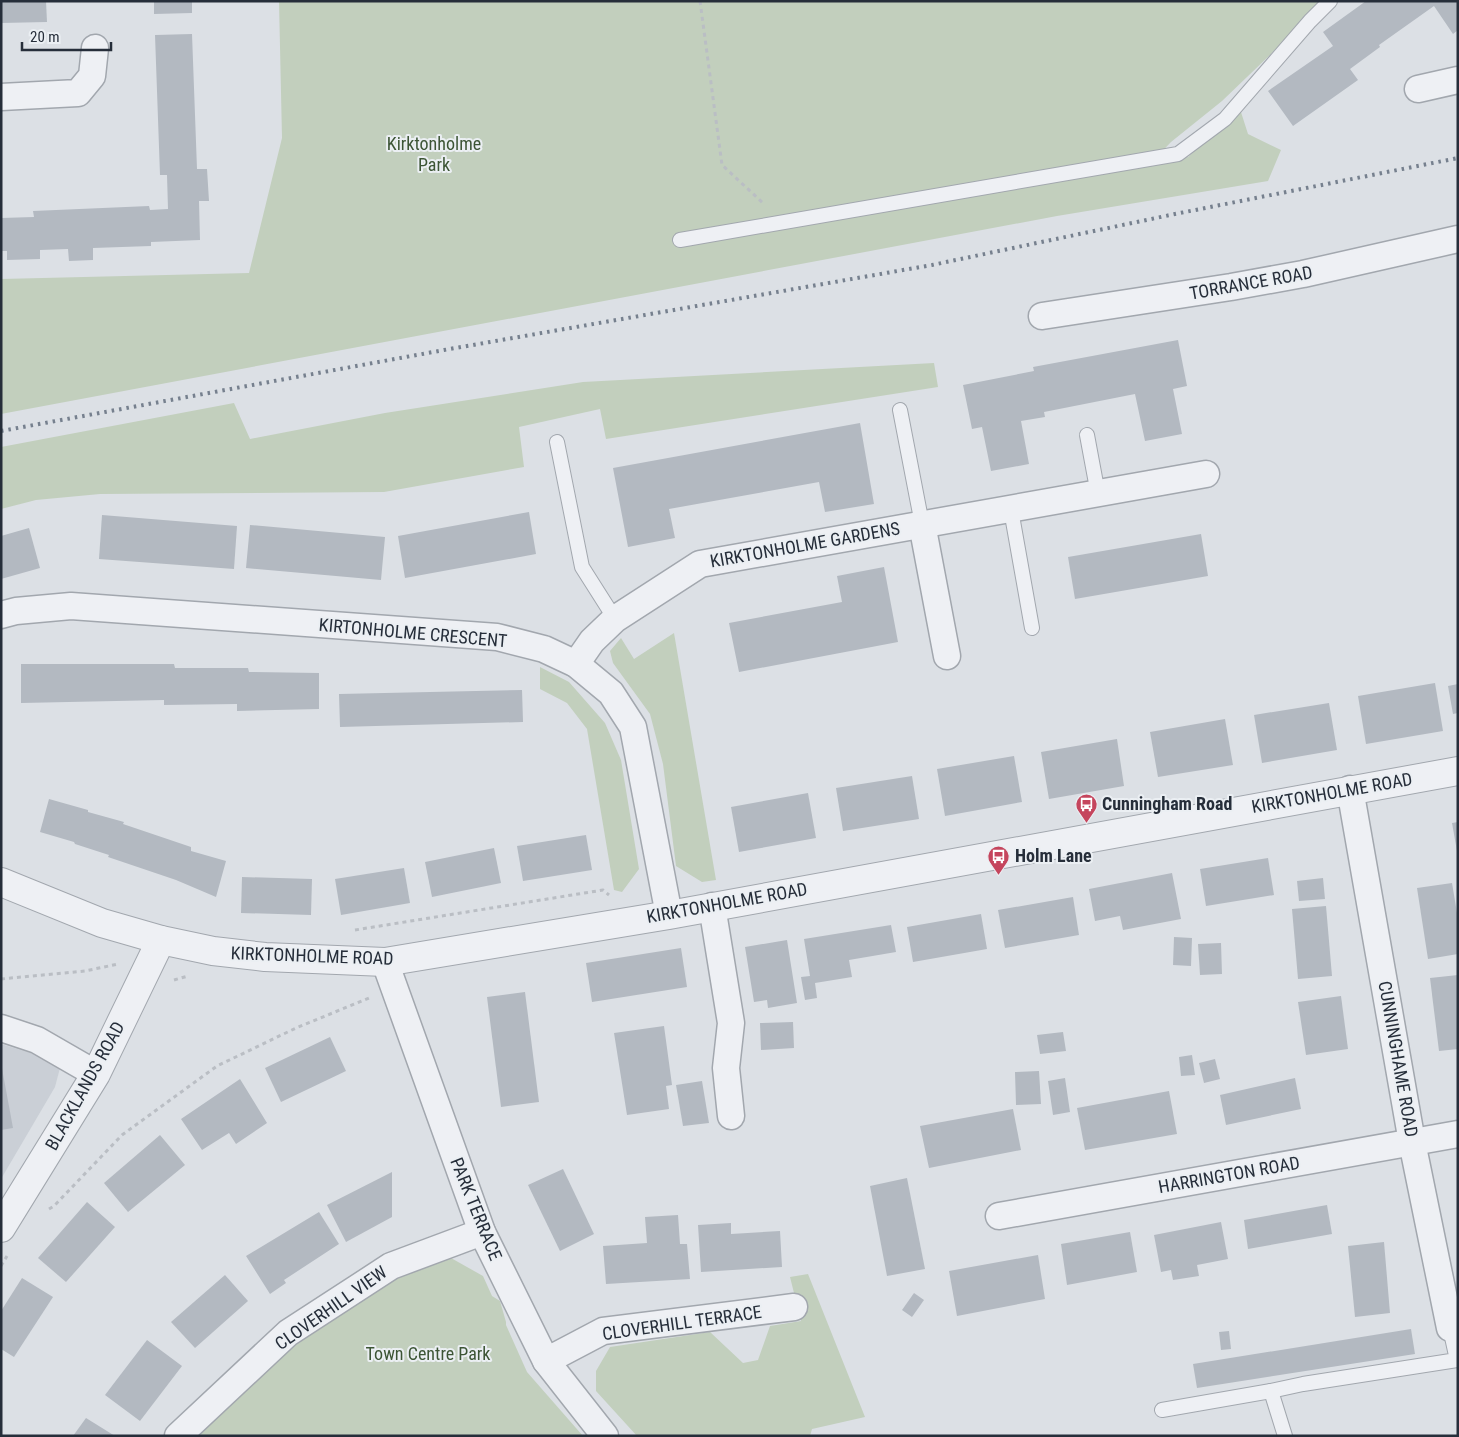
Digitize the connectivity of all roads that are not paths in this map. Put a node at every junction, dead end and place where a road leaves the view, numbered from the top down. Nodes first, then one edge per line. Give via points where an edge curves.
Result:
1 (1330, 1) edge
2 (96, 48) dead end
3 (1458, 80) edge
4 (1418, 89) dead end
5 (1, 97) edge
6 (1458, 239) edge
7 (680, 240) dead end
8 (1042, 316) dead end
9 (900, 410) dead end
10 (1087, 435) dead end
11 (557, 442) dead end
12 (1206, 474) dead end
13 (1098, 494) junction
14 (1011, 510) junction
15 (922, 524) junction
16 (1, 615) edge
17 (615, 619) junction
18 (1032, 628) dead end
19 (947, 656) dead end
20 (576, 664) junction
21 (1458, 771) edge
22 (1350, 789) junction
23 (1, 882) edge
24 (712, 906) junction
25 (669, 914) junction
26 (157, 948) junction
27 (385, 962) junction
28 (1, 1028) edge
29 (96, 1074) junction
30 (731, 1116) dead end
31 (1458, 1134) edge
32 (1412, 1142) junction
33 (999, 1216) dead end
34 (1, 1228) edge
35 (482, 1232) junction
36 (794, 1307) dead end
37 (1450, 1328) joint
38 (1457, 1360) edge
39 (546, 1361) junction
40 (1271, 1391) junction
41 (1162, 1410) dead end
42 (178, 1436) edge
43 (605, 1436) edge
44 (1285, 1436) edge

1 - 7 lane via 1225,119 1178,154
2 - 5 street via 92,76 78,93
3 - 4 street
6 - 8 street, TORRANCE ROAD via 1304,274
9 - 15 lane
10 - 13 lane
11 - 17 lane via 582,567
12 - 13 street, KIRKTONHOLME GARDENS
13 - 14 street, KIRKTONHOLME GARDENS
14 - 15 street, KIRKTONHOLME GARDENS
14 - 18 lane
15 - 17 street, KIRKTONHOLME GARDENS via 700,564
15 - 19 street, KIRKTONHOLME GARDENS
16 - 20 street, KIRTONHOLME CRESCENT via 71,606 497,637 544,649
17 - 20 street, KIRKTONHOLME GARDENS via 592,641
20 - 25 street, KIRTONHOLME CRESCENT via 611,693 633,727
21 - 22 street, KIRKTONHOLME ROAD
22 - 24 street, KIRKTONHOLME ROAD
22 - 32 street, CUNNINGHAME ROAD
23 - 26 street, KIRKTONHOLME ROAD
24 - 25 street, KIRKTONHOLME ROAD
24 - 30 street via 731,1023 726,1068
25 - 27 street, KIRKTONHOLME ROAD
26 - 27 street, KIRKTONHOLME ROAD
26 - 29 street, BLACKLANDS ROAD
27 - 35 street, PARK TERRACE
28 - 29 street via 37,1040
29 - 34 street, BLACKLANDS ROAD
31 - 32 street, HARRINGTON ROAD
32 - 33 street, HARRINGTON ROAD
32 - 37 street, CUNNINGHAME ROAD
35 - 39 street, PARK TERRACE
35 - 42 street, CLOVERHILL VIEW via 390,1266 288,1334
36 - 39 street, CLOVERHILL TERRACE via 603,1331
37 - 38 lane
38 - 40 lane
39 - 43 street, PARK TERRACE
40 - 41 lane
40 - 44 lane

